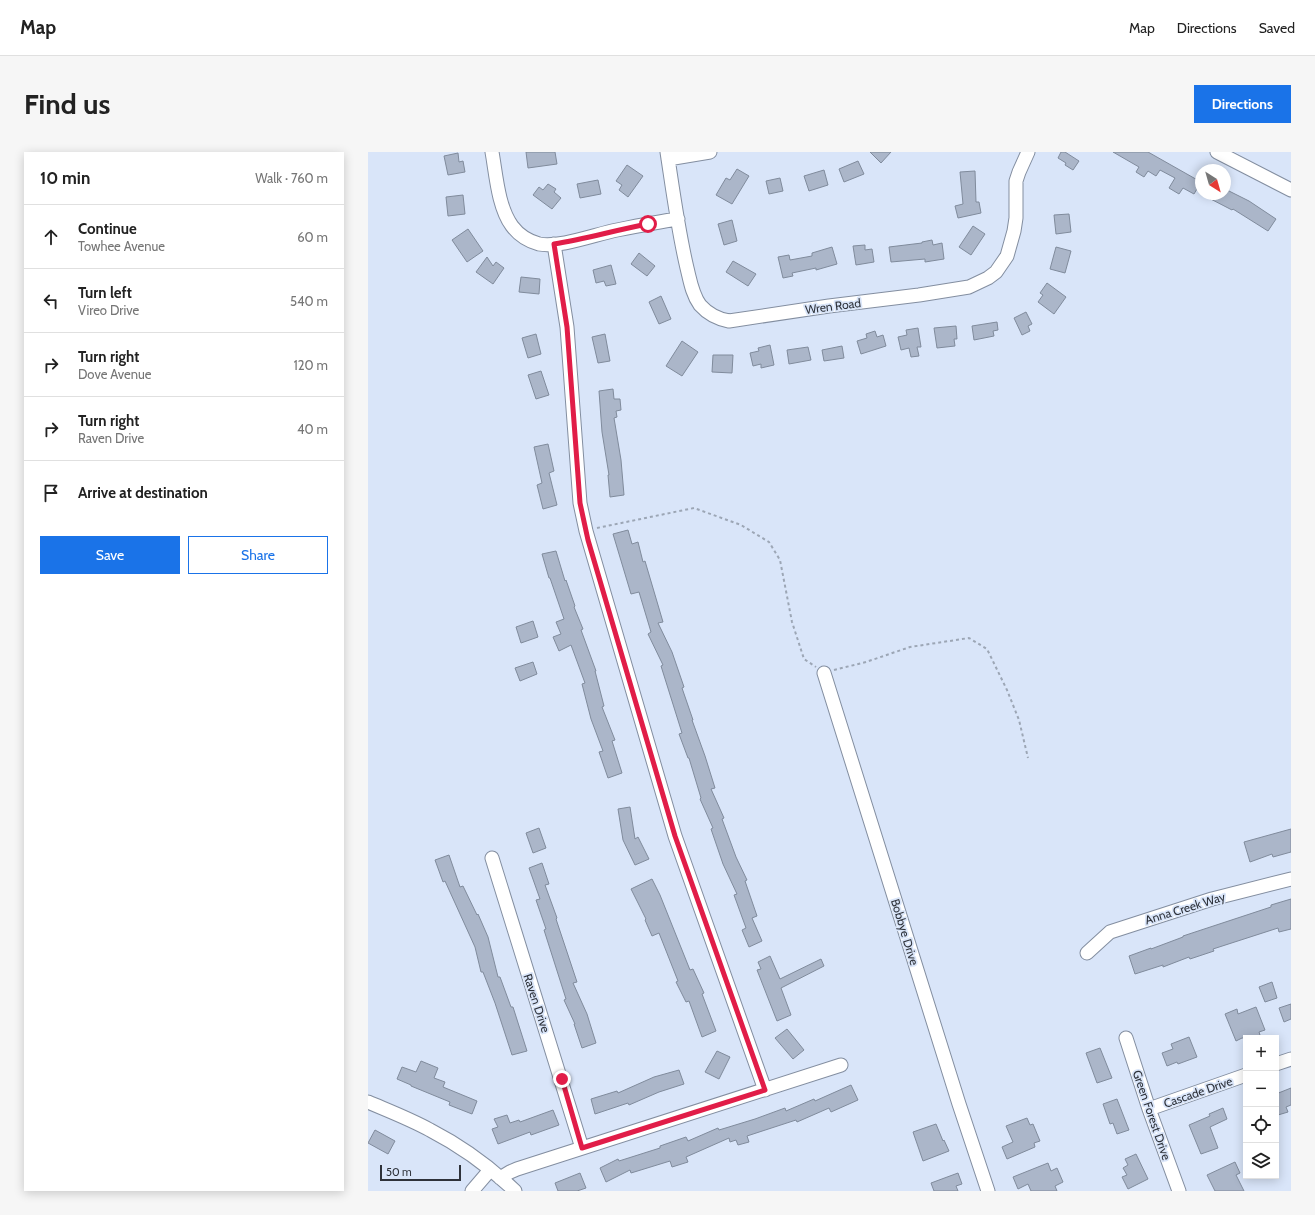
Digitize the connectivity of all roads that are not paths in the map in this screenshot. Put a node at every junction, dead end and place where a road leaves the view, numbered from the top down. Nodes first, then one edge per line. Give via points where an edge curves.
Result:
1 (492, 152) edge
2 (710, 152) edge
3 (1028, 152) edge
4 (1217, 152) edge
5 (667, 156) edge
6 (1291, 190) edge
7 (678, 219) junction
8 (554, 244) junction
9 (824, 673) road end
10 (492, 858) dead end
11 (1291, 879) edge
12 (1087, 953) dead end
13 (1126, 1038) dead end
14 (1291, 1059) edge
15 (1279, 1063) edge
16 (841, 1065) dead end
17 (1243, 1076) edge
18 (765, 1090) junction
19 (368, 1102) edge
20 (1149, 1109) junction
21 (582, 1148) junction
22 (490, 1170) junction
23 (500, 1178) junction
24 (472, 1191) edge
25 (515, 1191) edge
26 (988, 1191) edge
27 (1180, 1191) edge

1 - 8 street via 503,206 512,225 531,241
2 - 5 street
3 - 7 street, Wren Road via 1016,181 1016,218 1007,256 996,272 969,287 723,320 707,312 696,298 683,252
4 - 6 street
5 - 7 street, Wren Road
7 - 8 street
8 - 18 street via 567,327 580,503 586,531 673,829
9 - 26 street, Bobbye Drive
10 - 21 street, Raven Drive
11 - 12 street, Anna Creek Way via 1212,899 1110,932
13 - 20 street, Green Forest Drive
14 - 15 street
16 - 18 street
17 - 20 street, Cascade Drive
18 - 21 street
19 - 22 street via 436,1133 467,1151
20 - 27 street, Green Forest Drive
21 - 23 street via 517,1169
22 - 23 street
22 - 24 street
23 - 25 street

